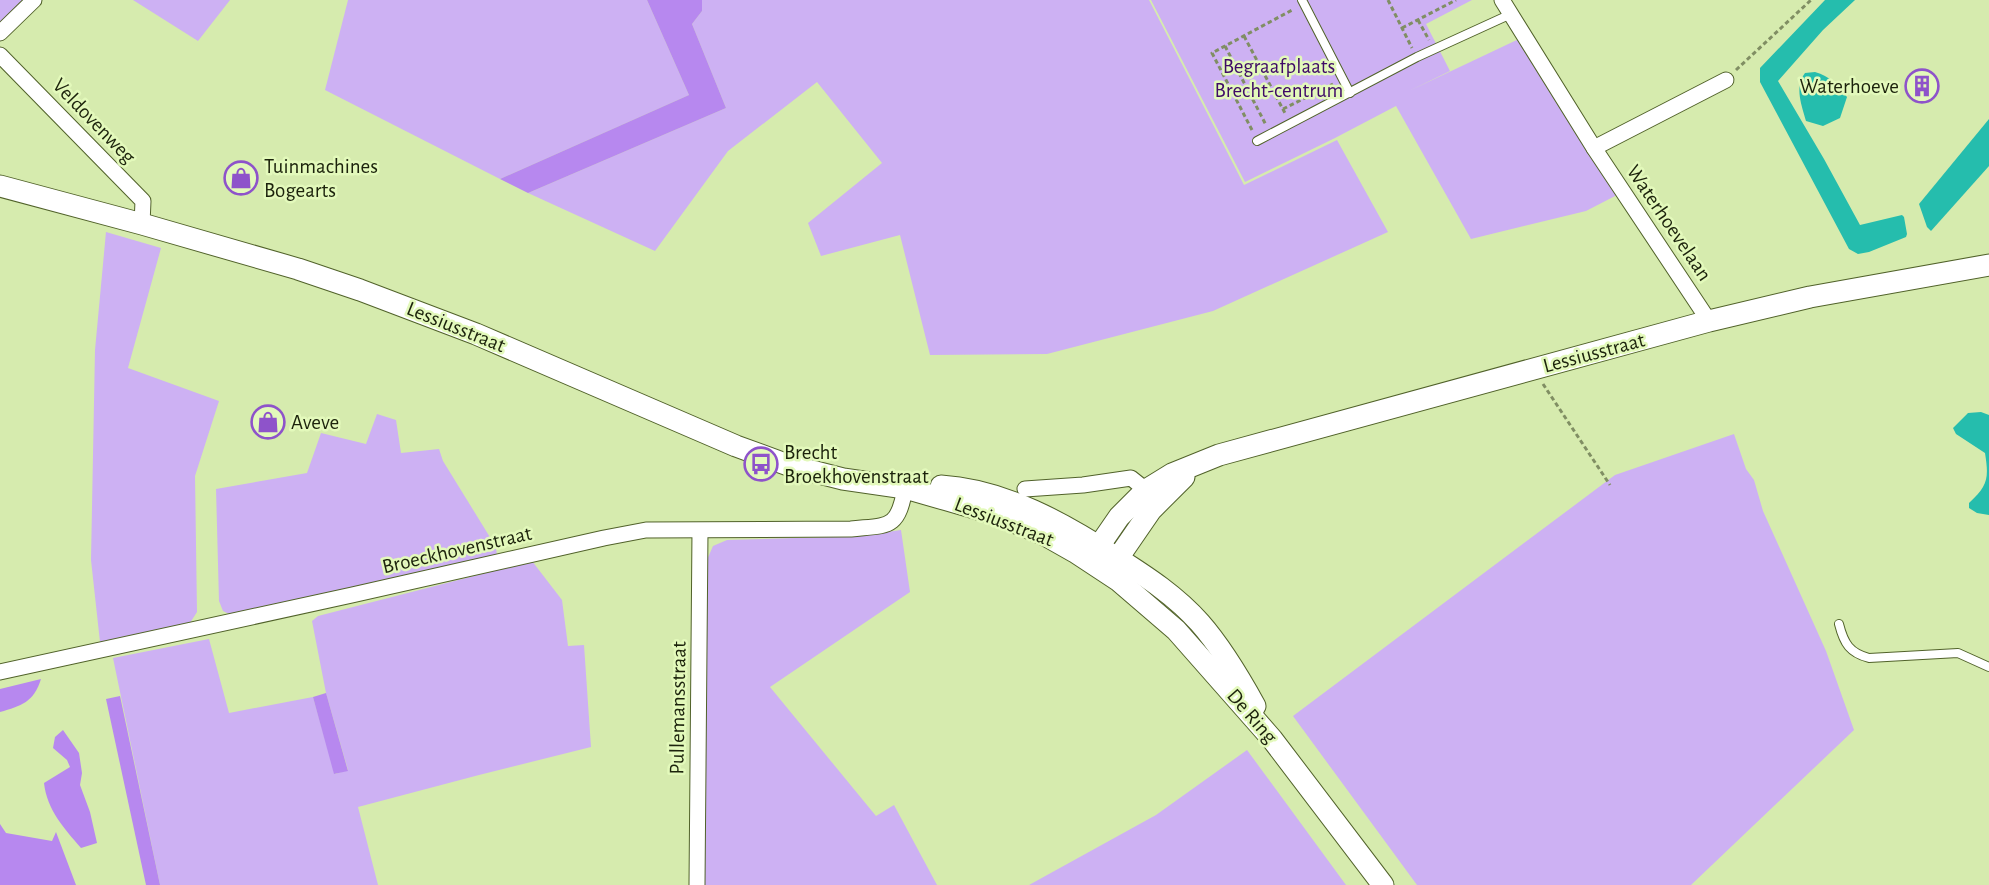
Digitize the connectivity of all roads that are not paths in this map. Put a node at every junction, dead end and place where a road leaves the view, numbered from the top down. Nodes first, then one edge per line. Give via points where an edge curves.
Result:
1 (34, 0) edge
2 (1502, 0) edge
3 (1303, 2) edge
4 (1511, 14) junction
5 (0, 33) edge
6 (0, 55) edge
7 (1726, 80) road end
8 (1350, 93) junction
9 (1257, 141) road end
10 (1594, 148) junction
11 (0, 186) edge
12 (142, 224) junction
13 (1989, 264) edge
14 (1709, 321) junction
15 (1203, 461) junction
16 (905, 488) junction
17 (1025, 489) dead end
18 (1146, 490) junction
19 (700, 531) junction
20 (1099, 546) junction
21 (1109, 563) junction
22 (1839, 624) dead end
23 (1989, 667) edge
24 (0, 672) edge
25 (1272, 739) junction
26 (697, 885) edge
27 (1383, 885) edge

1 - 5 street
2 - 4 street, Waterhoevelaan
3 - 8 lane
4 - 8 lane
4 - 10 street, Waterhoevelaan
6 - 12 street, Veldovenweg via 143,201
7 - 10 street
8 - 9 lane
10 - 14 street, Waterhoevelaan
11 - 12 main road, Lessiusstraat
12 - 16 main road, Lessiusstraat via 360,290 476,334 788,465 843,479
13 - 14 main road, Lessiusstraat via 1810,297
14 - 15 main road, Lessiusstraat
15 - 18 main road, Lessiusstraat
15 - 21 main road, Lessiusstraat via 1173,486
16 - 19 street, Broeckhovenstraat via 896,517 882,526
16 - 20 main road, Lessiusstraat via 949,487 989,495 1028,508
16 - 21 main road, Lessiusstraat via 1011,520
17 - 18 street, Lessiusstraat via 1131,478
18 - 20 main road, Lessiusstraat via 1119,517
19 - 24 street, Broeckhovenstraat via 646,531 604,538
19 - 26 street, Pullemansstraat
20 - 21 main road
21 - 25 main road, De Ring via 1195,649
21 - 25 main road, De Ring via 1159,585 1200,623 1239,678
22 - 23 lane via 1843,638 1855,654 1869,658 1958,652
25 - 27 main road, De Ring

